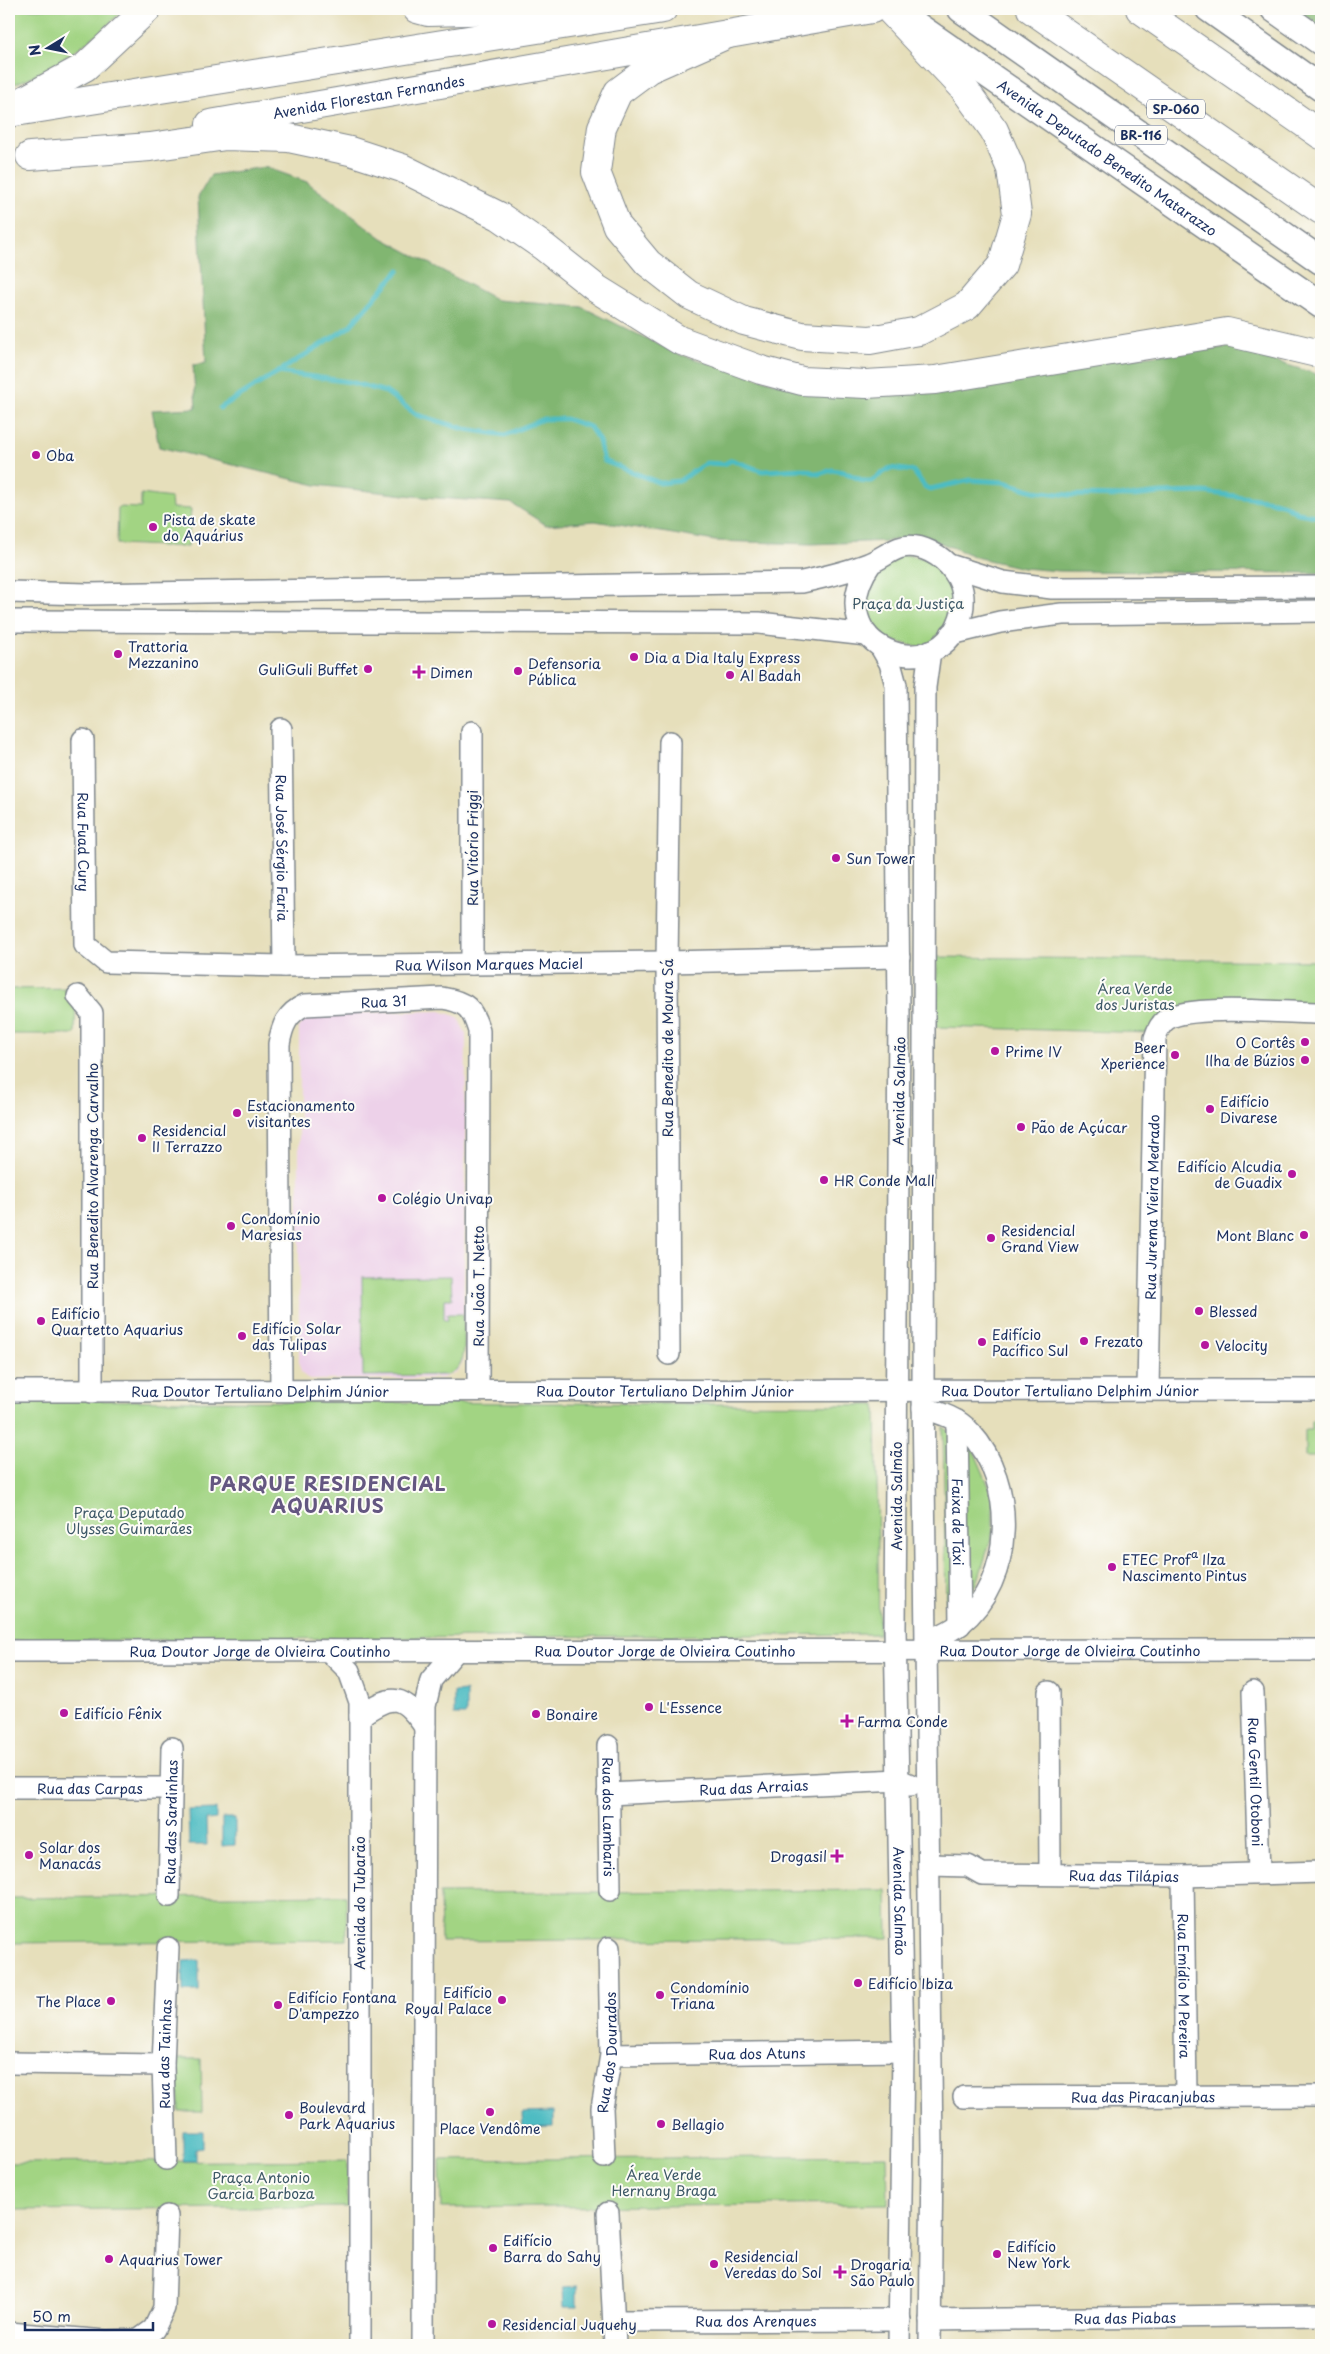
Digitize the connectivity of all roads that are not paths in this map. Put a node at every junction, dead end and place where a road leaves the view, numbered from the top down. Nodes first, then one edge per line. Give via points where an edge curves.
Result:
1 (147, 9) edge
2 (417, 9) edge
3 (547, 9) edge
4 (663, 9) edge
5 (872, 9) edge
6 (889, 9) edge
7 (893, 9) edge
8 (961, 9) edge
9 (1031, 9) edge
10 (1140, 9) edge
11 (1209, 9) edge
12 (1274, 9) edge
13 (728, 34) junction
14 (1321, 42) edge
15 (1321, 88) edge
16 (9, 108) edge
17 (9, 113) edge
18 (1321, 135) edge
19 (19, 157) edge
20 (1321, 210) edge
21 (1321, 261) edge
22 (1321, 305) edge
23 (1321, 354) edge
24 (871, 563) junction
25 (949, 564) junction
26 (1321, 587) edge
27 (9, 592) edge
28 (1321, 612) edge
29 (9, 621) edge
30 (951, 634) junction
31 (874, 642) junction
32 (930, 651) junction
33 (281, 729) dead end
34 (472, 732) dead end
35 (83, 740) dead end
36 (670, 742) dead end
37 (85, 945) joint
38 (899, 956) junction
39 (667, 962) junction
40 (472, 964) junction
41 (284, 966) junction
42 (78, 996) dead end
43 (899, 1012) junction
44 (1321, 1013) edge
45 (924, 1027) junction
46 (479, 1031) joint
47 (669, 1354) dead end
48 (896, 1389) junction
49 (1148, 1389) junction
50 (281, 1390) junction
51 (478, 1390) junction
52 (1321, 1390) edge
53 (9, 1391) edge
54 (92, 1392) junction
55 (923, 1399) junction
56 (957, 1420) junction
57 (960, 1625) junction
58 (926, 1646) junction
59 (896, 1650) junction
60 (1321, 1650) edge
61 (9, 1651) edge
62 (329, 1651) junction
63 (456, 1651) junction
64 (1049, 1692) dead end
65 (1253, 1692) dead end
66 (360, 1716) junction
67 (425, 1728) junction
68 (608, 1746) dead end
69 (172, 1748) dead end
70 (899, 1780) junction
71 (9, 1788) edge
72 (171, 1788) junction
73 (608, 1794) junction
74 (928, 1812) junction
75 (930, 1865) junction
76 (1321, 1872) edge
77 (1259, 1873) junction
78 (1050, 1874) junction
79 (1183, 1876) junction
80 (610, 1890) dead end
81 (169, 1896) dead end
82 (168, 1948) dead end
83 (610, 1948) dead end
84 (902, 2051) junction
85 (611, 2055) junction
86 (9, 2063) edge
87 (163, 2065) junction
88 (1186, 2096) junction
89 (1321, 2096) edge
90 (964, 2097) dead end
91 (932, 2151) junction
92 (902, 2152) junction
93 (604, 2157) dead end
94 (166, 2159) dead end
95 (608, 2213) dead end
96 (166, 2216) dead end
97 (1321, 2315) edge
98 (900, 2320) junction
99 (930, 2320) junction
100 (614, 2321) junction
101 (9, 2333) edge
102 (360, 2345) edge
103 (423, 2345) edge
104 (615, 2345) edge
105 (899, 2345) edge
106 (930, 2345) edge

1 - 16 highway via 85,67 33,98
2 - 3 highway via 428,12
4 - 17 highway
5 - 13 highway
6 - 13 highway via 962,86 994,130 1011,169 1018,214 1002,265 967,306 919,331 870,340 802,336 744,322 689,295 648,263 617,226 596,172 602,127 618,92 649,69
7 - 22 main road, Avenida Deputado Benedito Matarazzo
8 - 21 main road, BR-116
9 - 20 highway, SP-060
10 - 18 highway
11 - 15 main road
12 - 14 main road
13 - 19 highway, Avenida Florestan Fernandes
19 - 23 highway via 150,148 226,136 289,138 350,151 402,168 499,216 597,289 679,340 761,370 802,381 866,384 935,380 1227,332
24 - 25 street via 902,547 910,547 936,554
24 - 27 street via 802,582 88,594
24 - 31 street via 862,576 855,606 859,621
25 - 26 street via 1003,582 1052,588
25 - 30 street via 963,592 960,622
28 - 30 street via 1062,614 1000,622
29 - 31 street via 759,623
30 - 32 street
31 - 32 street via 898,655
31 - 38 street, Avenida Salmão via 890,663 896,686
32 - 45 street, Avenida Salmão via 925,687
33 - 41 street, Rua José Sérgio Faria
34 - 40 street, Rua Vitório Friggi
35 - 37 street, Rua Fuad Cury
36 - 39 street, Rua Benedito de Moura Sá
37 - 41 street, Rua Wilson Marques Maciel via 106,962
38 - 39 street, Rua Wilson Marques Maciel
38 - 43 street, Avenida Salmão
39 - 40 street, Rua Wilson Marques Maciel
39 - 47 street, Rua Benedito de Moura Sá
40 - 41 street, Rua Wilson Marques Maciel
42 - 54 street, Rua Benedito Alvarenga Carvalho via 92,1013
43 - 45 street
43 - 48 street, Avenida Salmão
44 - 49 street, Rua Jurema Vieira Medrado via 1192,1013 1176,1015 1160,1025 1155,1038
45 - 55 street, Avenida Salmão
46 - 50 street, Rua 31 via 469,1007 457,1000 442,998 305,1005 294,1010 281,1030 278,1044
46 - 51 street, Rua João T. Netto
48 - 51 street, Rua Doutor Tertuliano Delphim Júnior
48 - 55 street, Rua Doutor Tertuliano Delphim Júnior
48 - 59 street, Avenida Salmão
49 - 52 street, Rua Doutor Tertuliano Delphim Júnior
49 - 55 street, Rua Doutor Tertuliano Delphim Júnior
50 - 51 street, Rua Doutor Tertuliano Delphim Júnior
50 - 54 street, Rua Doutor Tertuliano Delphim Júnior
53 - 54 street, Rua Doutor Tertuliano Delphim Júnior
55 - 56 street
55 - 58 street, Avenida Salmão
56 - 57 street, Faixa de Táxi
56 - 57 street via 970,1431 984,1451 1001,1491 1003,1518 994,1580 976,1608
57 - 58 street
58 - 59 street, Rua Doutor Jorge de Olvieira Coutinho
58 - 60 street, Rua Doutor Jorge de Olvieira Coutinho
58 - 74 street, Avenida Salmão
59 - 63 street, Rua Doutor Jorge de Olvieira Coutinho
59 - 70 street, Avenida Salmão
61 - 62 street, Rua Doutor Jorge de Olvieira Coutinho
62 - 63 street, Rua Doutor Jorge de Olvieira Coutinho
62 - 66 street, Avenida do Tubarão via 349,1671 360,1702
63 - 67 street via 431,1680 425,1706
64 - 78 street
65 - 77 street, Rua Gentil Otoboni
66 - 67 street via 385,1701 400,1700 412,1708
66 - 102 street, Avenida do Tubarão
67 - 103 street
68 - 73 street, Rua dos Lambaris
69 - 72 street, Rua das Sardinhas
70 - 73 street, Rua das Arraias
70 - 74 street via 914,1787 925,1801
70 - 84 street, Avenida Salmão
71 - 72 street, Rua das Carpas
72 - 81 street, Rua das Sardinhas
73 - 80 street, Rua dos Lambaris
74 - 75 street, Avenida Salmão
75 - 78 street, Rua das Tilápias via 968,1866 982,1874
75 - 91 street, Avenida Salmão
76 - 77 street, Rua das Tilápias
77 - 79 street, Rua das Tilápias
78 - 79 street, Rua das Tilápias
79 - 88 street, Rua Emídio M Pereira
82 - 87 street, Rua das Tainhas
83 - 85 street, Rua dos Dourados
84 - 85 street, Rua dos Atuns
84 - 92 street, Avenida Salmão
85 - 93 street, Rua dos Dourados via 602,2108
86 - 87 street
87 - 94 street, Rua das Tainhas
88 - 89 street, Rua das Piracanjubas
88 - 90 street, Rua das Piracanjubas
91 - 92 street
91 - 99 street, Avenida Salmão
92 - 98 street, Avenida Salmão
95 - 100 street
96 - 101 street via 164,2308 154,2329 139,2340 106,2341
97 - 99 street, Rua das Piabas
98 - 100 street, Rua dos Arenques
98 - 105 street, Avenida Salmão
99 - 106 street, Avenida Salmão
100 - 104 street

